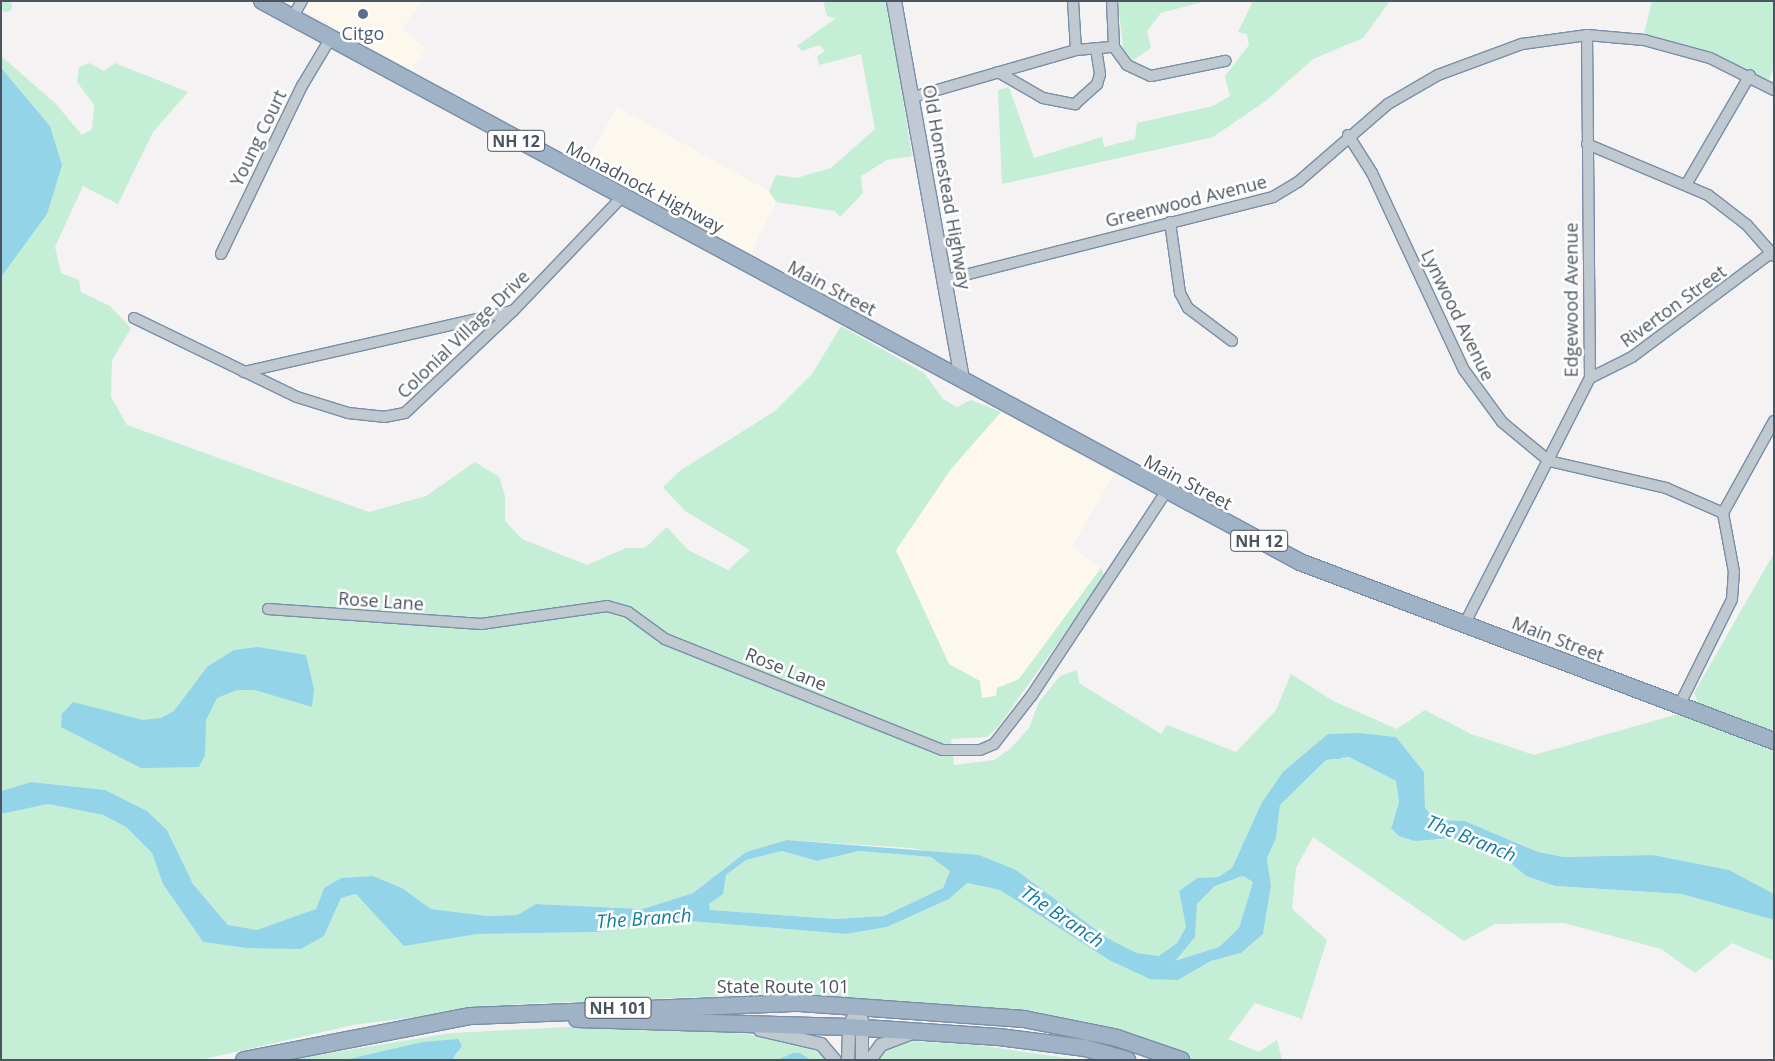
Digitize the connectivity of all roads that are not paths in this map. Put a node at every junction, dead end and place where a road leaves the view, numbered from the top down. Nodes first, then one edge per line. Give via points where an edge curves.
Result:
1 (262, 1) edge
2 (302, 1) edge
3 (894, 1) edge
4 (1073, 1) edge
5 (1112, 1) edge
6 (292, 18) junction
7 (1587, 35) junction
8 (330, 39) junction
9 (1114, 47) junction
10 (1076, 50) junction
11 (1096, 50) junction
12 (1225, 61) dead end
13 (998, 72) junction
14 (1750, 75) junction
15 (1774, 90) edge
16 (913, 97) junction
17 (1348, 135) junction
18 (1587, 144) junction
19 (1686, 185) junction
20 (621, 198) junction
21 (1170, 222) junction
22 (221, 254) dead end
23 (1773, 255) edge
24 (772, 279) joint
25 (944, 280) junction
26 (513, 311) junction
27 (134, 318) dead end
28 (1232, 341) dead end
29 (244, 372) junction
30 (1590, 378) junction
31 (962, 379) junction
32 (1774, 421) edge
33 (1549, 461) junction
34 (1166, 492) junction
35 (1723, 513) junction
36 (268, 609) dead end
37 (1464, 625) junction
38 (1679, 706) junction
39 (1774, 741) edge
40 (858, 1006) junction
41 (723, 1023) junction
42 (857, 1027) junction
43 (380, 1031) junction
44 (927, 1032) junction
45 (244, 1060) edge
46 (835, 1060) edge
47 (848, 1060) edge
48 (862, 1060) edge
49 (870, 1060) edge
50 (1127, 1060) edge
51 (1181, 1060) edge

1 - 6 highway, Monadnock Highway / NH 12
2 - 6 street
3 - 16 main road, Old Homestead Highway
4 - 10 street
5 - 9 street
6 - 8 highway, Monadnock Highway / NH 12
7 - 14 street, Greenwood Avenue via 1644,40
7 - 17 street, Greenwood Avenue via 1522,44 1438,75
7 - 18 street, Edgewood Avenue
8 - 20 highway, Monadnock Highway / NH 12
8 - 22 street, Young Court via 302,86
9 - 11 street
9 - 12 street via 1133,70 1151,76
10 - 11 street
10 - 13 street
11 - 13 street via 1100,74 1097,84 1075,104 1043,98
13 - 16 street
14 - 15 street, Greenwood Avenue
14 - 19 street
16 - 25 main road, Old Homestead Highway
17 - 21 street, Greenwood Avenue via 1280,194
17 - 33 street, Lynwood Avenue via 1372,174 1477,392 1502,422
18 - 19 street
18 - 30 street, Edgewood Avenue
19 - 23 street via 1747,225
20 - 24 highway, Monadnock Highway / NH 12
20 - 26 street, Colonial Village Drive
21 - 25 street, Greenwood Avenue
21 - 28 street via 1180,293 1188,308
23 - 30 street, Riverton Street via 1632,357
24 - 31 highway, Main Street / NH 12
25 - 31 main road, Old Homestead Highway
26 - 29 street
26 - 29 street, Colonial Village Drive via 405,413 384,417 348,413 297,398
27 - 29 street, Colonial Village Drive
30 - 33 street, Edgewood Avenue
31 - 34 highway, Main Street / NH 12
32 - 35 street
33 - 35 street, Lynwood Avenue via 1666,488
33 - 37 street, Edgewood Avenue
34 - 36 street, Rose Lane via 1032,695 994,744 980,750 943,750 665,639 628,612 607,606 480,624
34 - 37 highway, Main Street / NH 12 via 1300,562
35 - 38 street via 1734,572 1732,599
37 - 38 highway, Main Street / NH 12
38 - 39 highway, Main Street / NH 12
40 - 42 street
40 - 43 highway, State Route 101 / NH 101 via 800,1003 566,1009 470,1016
40 - 51 highway, State Route 101 / NH 101 via 1024,1019 1117,1038
41 - 42 highway, State Route 101 / NH 101
41 - 43 highway, State Route 101 / NH 101 via 541,1018
41 - 46 street via 810,1040 822,1044
42 - 44 highway, State Route 101 / NH 101
42 - 47 street
42 - 48 street
43 - 45 highway, State Route 101 / NH 101
44 - 49 street via 881,1045
44 - 50 highway, State Route 101 / NH 101 via 1085,1048

